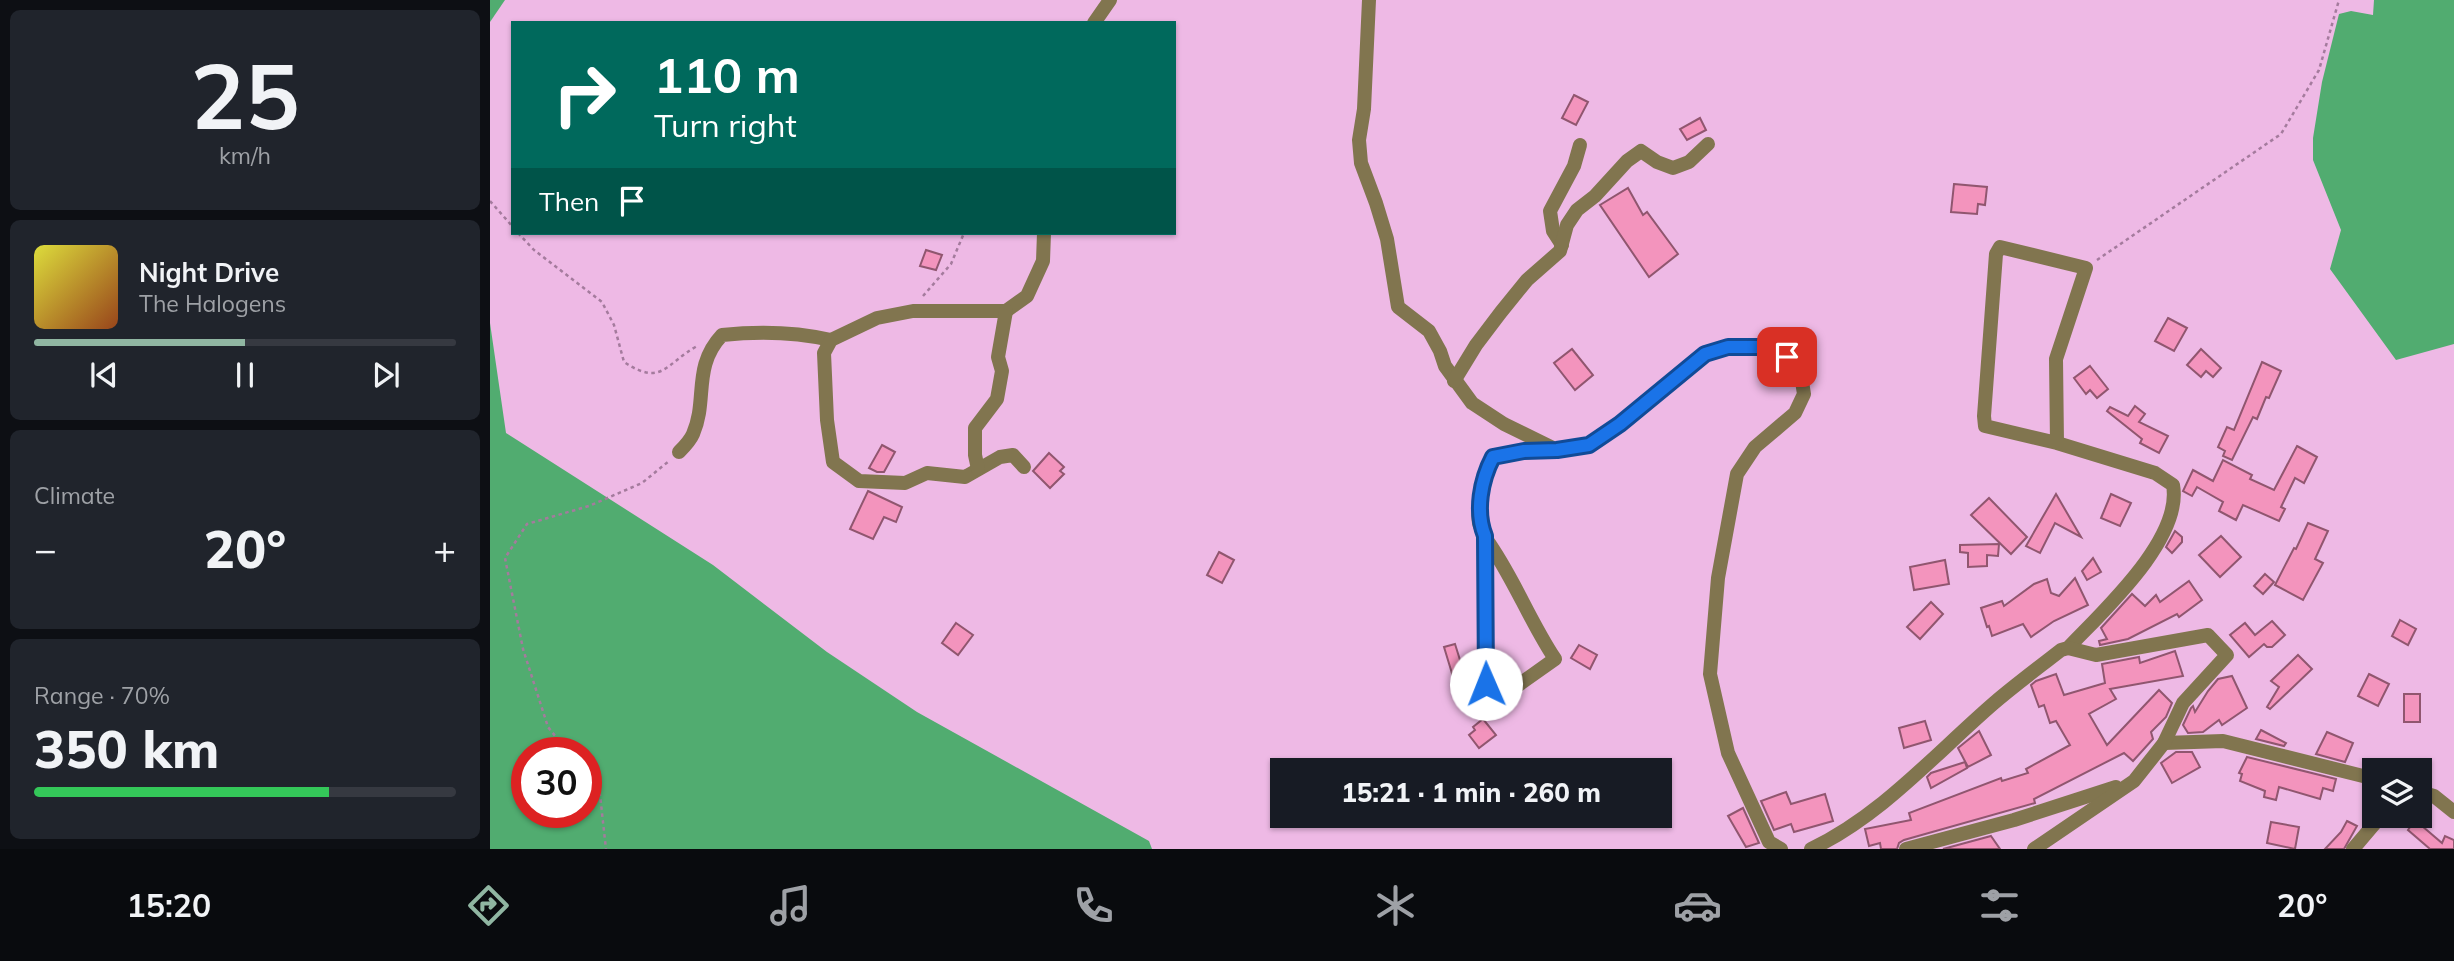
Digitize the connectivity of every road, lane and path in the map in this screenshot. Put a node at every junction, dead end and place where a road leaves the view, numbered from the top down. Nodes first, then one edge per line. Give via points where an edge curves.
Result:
1 (1110, 0) edge
2 (1369, 0) edge
3 (2339, 0) edge
4 (1095, 21) edge
5 (1708, 144) dead end
6 (1580, 145) dead end
7 (490, 201) edge
8 (511, 225) edge
9 (520, 235) edge
10 (963, 235) edge
11 (1044, 235) edge
12 (1562, 245) junction
13 (2086, 268) junction
14 (913, 311) junction
15 (1006, 311) junction
16 (722, 335) junction
17 (831, 340) junction
18 (1454, 381) junction
19 (2057, 443) junction
20 (1557, 450) junction
21 (679, 452) joint
22 (1024, 467) dead end
23 (978, 470) junction
24 (1485, 536) junction
25 (2068, 648) junction
26 (556, 737) edge
27 (2164, 743) junction
28 (2362, 776) edge
29 (2134, 781) junction
30 (2432, 795) edge
31 (602, 813) edge
32 (2454, 813) edge
33 (2371, 828) edge
34 (606, 849) edge
35 (1781, 849) edge
36 (1811, 849) edge
37 (1906, 849) edge
38 (2034, 849) edge
39 (2353, 849) edge

1 - 4 street
2 - 18 street via 1361,163 1387,239 1398,307 1429,331
3 - 13 path via 2319,70 2281,134
5 - 12 street via 1689,162 1673,168 1641,150 1577,210 1566,225
6 - 12 street via 1550,211 1553,231
7 - 8 path
9 - 16 path via 602,302 624,362 641,373 652,375
10 - 14 path via 951,264
11 - 15 street via 1043,261 1027,296
12 - 18 street via 1501,312
13 - 19 street via 2056,359
13 - 19 street via 2000,247 1996,254 1985,426
14 - 15 street
14 - 17 street via 877,318
15 - 23 street via 997,399 975,428
16 - 17 street via 753,332
16 - 21 street via 703,371 692,436
17 - 23 street via 824,354 833,462 859,481 877,483 905,483 927,473 965,477
18 - 20 street via 1472,403
19 - 25 street via 2155,473 2173,485 2175,496 2171,518 2138,575
20 - 24 street via 1493,457 1485,472 1479,521
20 - 35 street via 1589,445 1705,354 1728,347 1763,347 1787,357 1800,369 1804,394 1795,413 1755,447 1737,474 1718,578 1710,674 1728,753 1769,842
21 - 26 path via 642,483 589,506 527,524 505,558 527,662 548,727
22 - 23 street via 1013,455
24 - 24 street via 1555,659 1486,708
25 - 27 street via 2096,656 2208,635 2214,640 2227,655 2183,703
25 - 36 street via 1994,703 1916,776 1837,836
27 - 28 street via 2223,741
27 - 29 street
29 - 37 street
29 - 38 street
30 - 32 street
31 - 34 path
33 - 39 street

